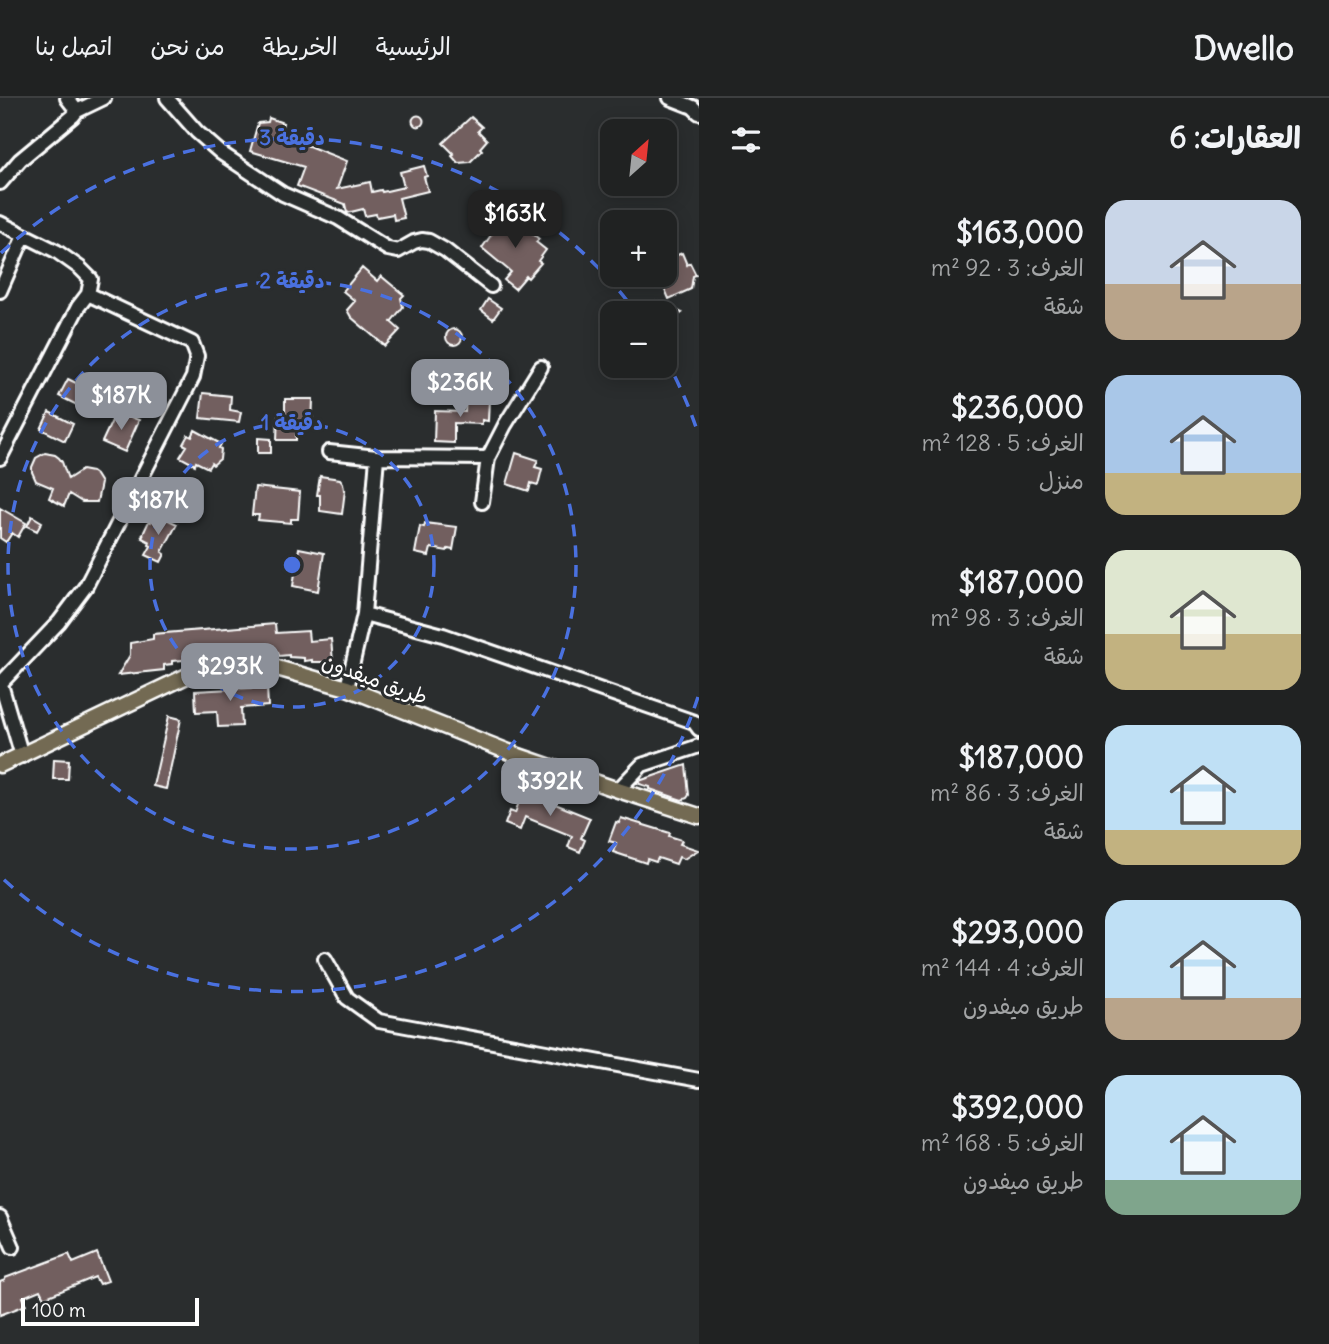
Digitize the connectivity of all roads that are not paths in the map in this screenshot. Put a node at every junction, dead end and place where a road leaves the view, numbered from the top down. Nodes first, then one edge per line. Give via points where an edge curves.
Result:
1 (67, 98) edge
2 (104, 98) edge
3 (167, 98) edge
4 (670, 98) edge
5 (77, 111) junction
6 (699, 113) edge
7 (0, 183) edge
8 (0, 223) edge
9 (24, 236) junction
10 (491, 286) dead end
11 (0, 291) edge
12 (88, 294) junction
13 (541, 368) dead end
14 (330, 452) dead end
15 (377, 457) junction
16 (0, 458) edge
17 (488, 458) junction
18 (482, 502) dead end
19 (363, 614) junction
20 (0, 682) edge
21 (347, 688) junction
22 (699, 729) edge
23 (699, 746) edge
24 (22, 756) junction
25 (0, 765) edge
26 (618, 790) junction
27 (699, 816) edge
28 (325, 959) dead end
29 (699, 1080) edge
30 (0, 1217) edge
31 (13, 1247) dead end

1 - 5 street
2 - 5 street
3 - 10 street via 221,153 283,194 338,218 388,249 398,251 414,242 429,241
4 - 6 street
5 - 7 street
8 - 9 street
9 - 11 street
9 - 12 street via 80,268 91,279
12 - 16 street
12 - 20 street via 191,343 197,356 193,377 86,586 59,622
13 - 17 street
14 - 15 street
15 - 17 street
15 - 19 street
17 - 18 street
19 - 21 street
19 - 22 street via 443,635 694,722
20 - 24 street
21 - 24 main road, طريق ميفدون via 270,666 211,670 189,675
21 - 26 main road, طريق ميفدون
23 - 26 street via 642,765
24 - 25 main road, طريق ميفدون
26 - 27 main road, طريق ميفدون
28 - 29 street via 347,998 379,1021
30 - 31 street

